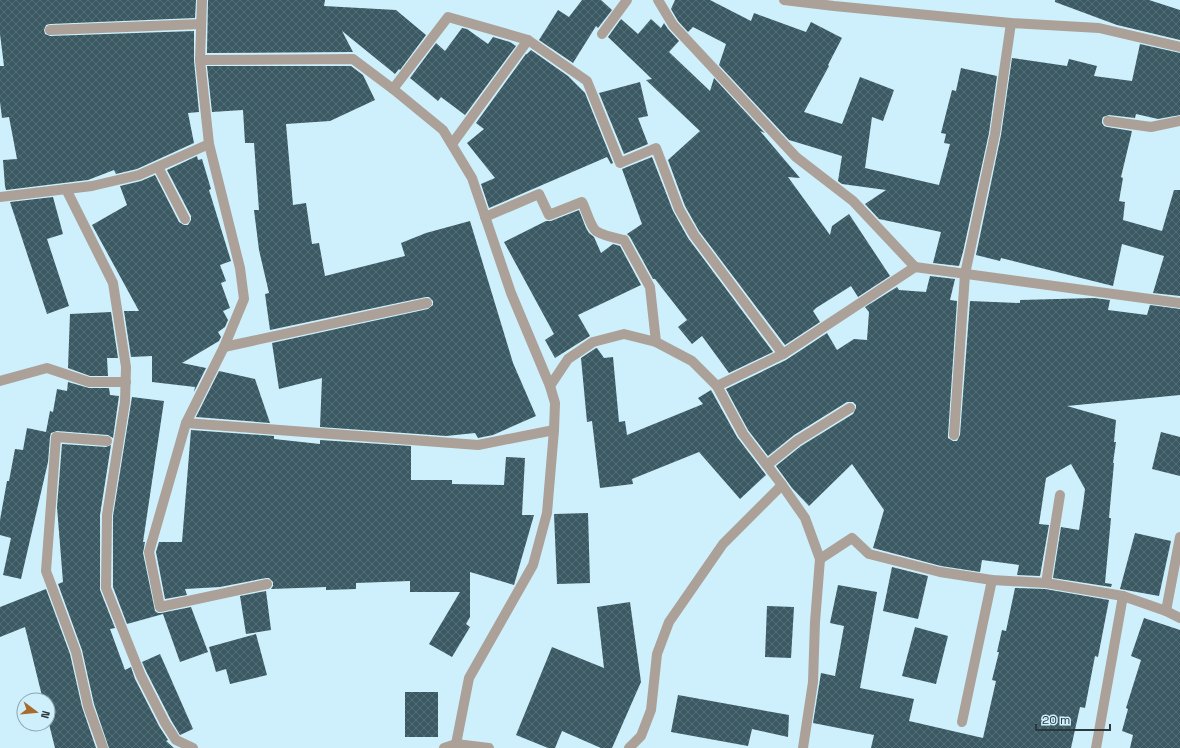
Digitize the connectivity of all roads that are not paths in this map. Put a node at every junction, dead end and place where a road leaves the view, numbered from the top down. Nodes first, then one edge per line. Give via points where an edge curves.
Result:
1 (202, 0) edge
2 (627, 0) edge
3 (658, 0) edge
4 (784, 0) edge
5 (1011, 23) junction
6 (201, 24) junction
7 (50, 30) dead end
8 (602, 34) dead end
9 (528, 40) junction
10 (1180, 47) edge
11 (200, 60) junction
12 (393, 89) junction
13 (1108, 121) dead end
14 (1180, 121) edge
15 (209, 144) junction
16 (452, 144) junction
17 (158, 167) junction
18 (66, 188) junction
19 (0, 197) edge
20 (486, 216) junction
21 (185, 220) dead end
22 (915, 267) junction
23 (965, 274) junction
24 (427, 302) dead end
25 (1180, 303) edge
26 (656, 342) junction
27 (224, 348) junction
28 (783, 354) junction
29 (0, 381) edge
30 (126, 382) junction
31 (550, 386) junction
32 (717, 386) junction
33 (850, 408) dead end
34 (186, 423) junction
35 (554, 430) junction
36 (954, 435) dead end
37 (107, 441) dead end
38 (767, 465) junction
39 (782, 485) junction
40 (1060, 495) dead end
41 (1180, 537) edge
42 (820, 559) junction
43 (992, 580) junction
44 (1046, 583) junction
45 (267, 584) dead end
46 (1123, 596) junction
47 (1166, 611) junction
48 (1180, 618) edge
49 (962, 722) dead end
50 (456, 744) junction
51 (103, 748) edge
52 (193, 748) edge
53 (444, 748) edge
54 (489, 748) edge
55 (629, 748) edge
56 (803, 748) edge
57 (1096, 748) edge

1 - 6 street
2 - 8 street
3 - 22 street via 673,25 796,157 853,202
4 - 5 street
5 - 10 street via 1099,28
5 - 23 street via 995,134
6 - 7 street
6 - 11 street
9 - 12 street via 448,16
9 - 16 street
9 - 28 street via 587,81 620,163 656,148 679,210 694,235
11 - 12 street via 353,59
11 - 15 street
12 - 16 street via 443,130
13 - 14 street via 1151,127
15 - 17 street
15 - 27 street via 240,268 244,299
16 - 20 street via 472,178
17 - 18 street via 139,175 92,186
17 - 21 street
18 - 19 street
18 - 30 street via 113,283
20 - 26 street via 539,194 549,215 582,202 596,230 624,240 650,287
20 - 31 street via 511,294
22 - 23 street
22 - 28 street
23 - 25 street
23 - 36 street
24 - 27 street
26 - 31 street via 624,334 593,342 568,359
26 - 32 street via 692,361
27 - 34 street
28 - 32 street
29 - 30 street via 47,368 89,382
30 - 52 street via 107,515 106,588 141,676 165,722 176,740
31 - 35 street via 555,404
32 - 38 street via 743,434
33 - 38 street via 797,441
34 - 35 street via 478,445
34 - 45 street via 150,552 160,607
35 - 50 street via 547,513 533,565 470,678
37 - 51 street via 56,437 46,571 76,652 88,706
38 - 39 street
39 - 42 street via 805,518
39 - 55 street via 723,544 669,622 657,654 651,710 641,736
40 - 44 street
41 - 47 street
42 - 43 street via 852,538 868,554 940,572
42 - 56 street via 813,682
43 - 44 street
43 - 49 street
44 - 46 street
46 - 47 street
46 - 57 street
47 - 48 street
50 - 53 street
50 - 54 street

